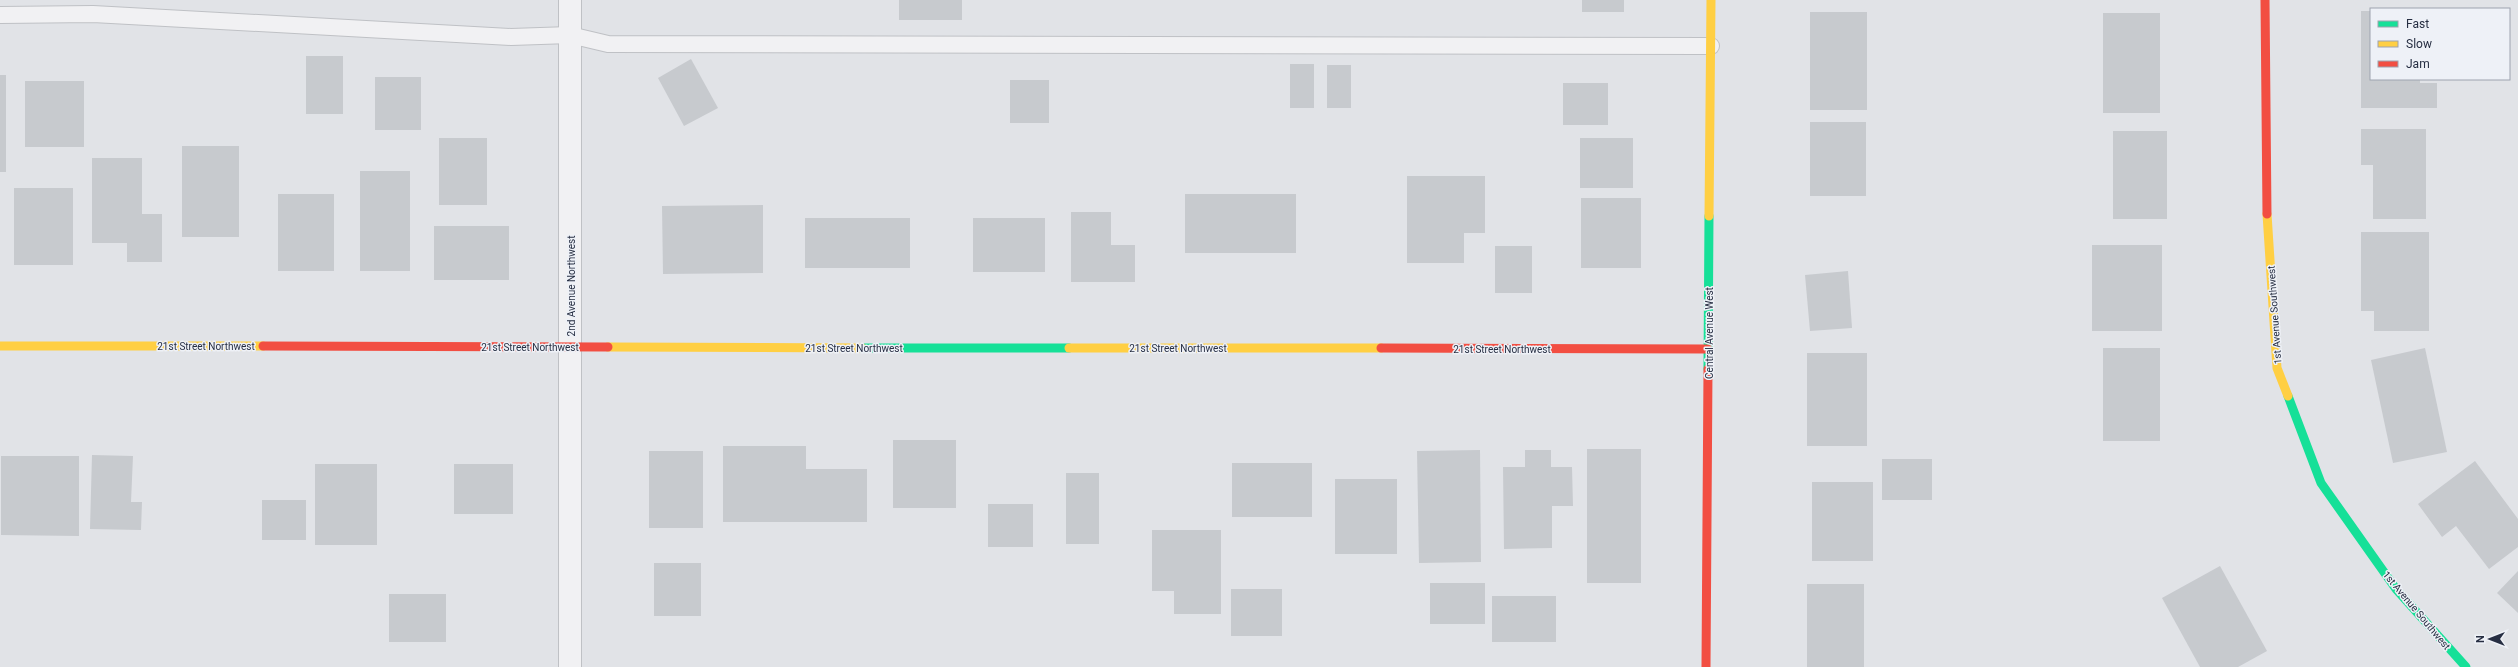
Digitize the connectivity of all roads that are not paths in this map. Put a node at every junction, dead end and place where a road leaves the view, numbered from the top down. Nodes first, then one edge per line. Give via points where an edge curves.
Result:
1 (570, 0) edge
2 (1711, 0) edge
3 (2265, 0) edge
4 (0, 15) edge
5 (570, 35) junction
6 (1711, 46) junction
7 (0, 346) edge
8 (571, 347) junction
9 (1708, 349) junction
10 (570, 667) edge
11 (1706, 667) edge
12 (2466, 667) edge

1 - 5 street, 2nd Avenue Northwest
2 - 6 street, Central Avenue West
3 - 12 street, 1st Avenue Southwest via 2267,206 2277,368 2321,483 2396,589
4 - 5 lane via 93,14 511,37
5 - 6 lane via 608,44
5 - 8 street, 2nd Avenue Northwest
6 - 9 street, Central Avenue West
7 - 8 street, 21st Street Northwest
8 - 9 street, 21st Street Northwest
8 - 10 street, 2nd Avenue Northwest
9 - 11 street, Central Avenue West

